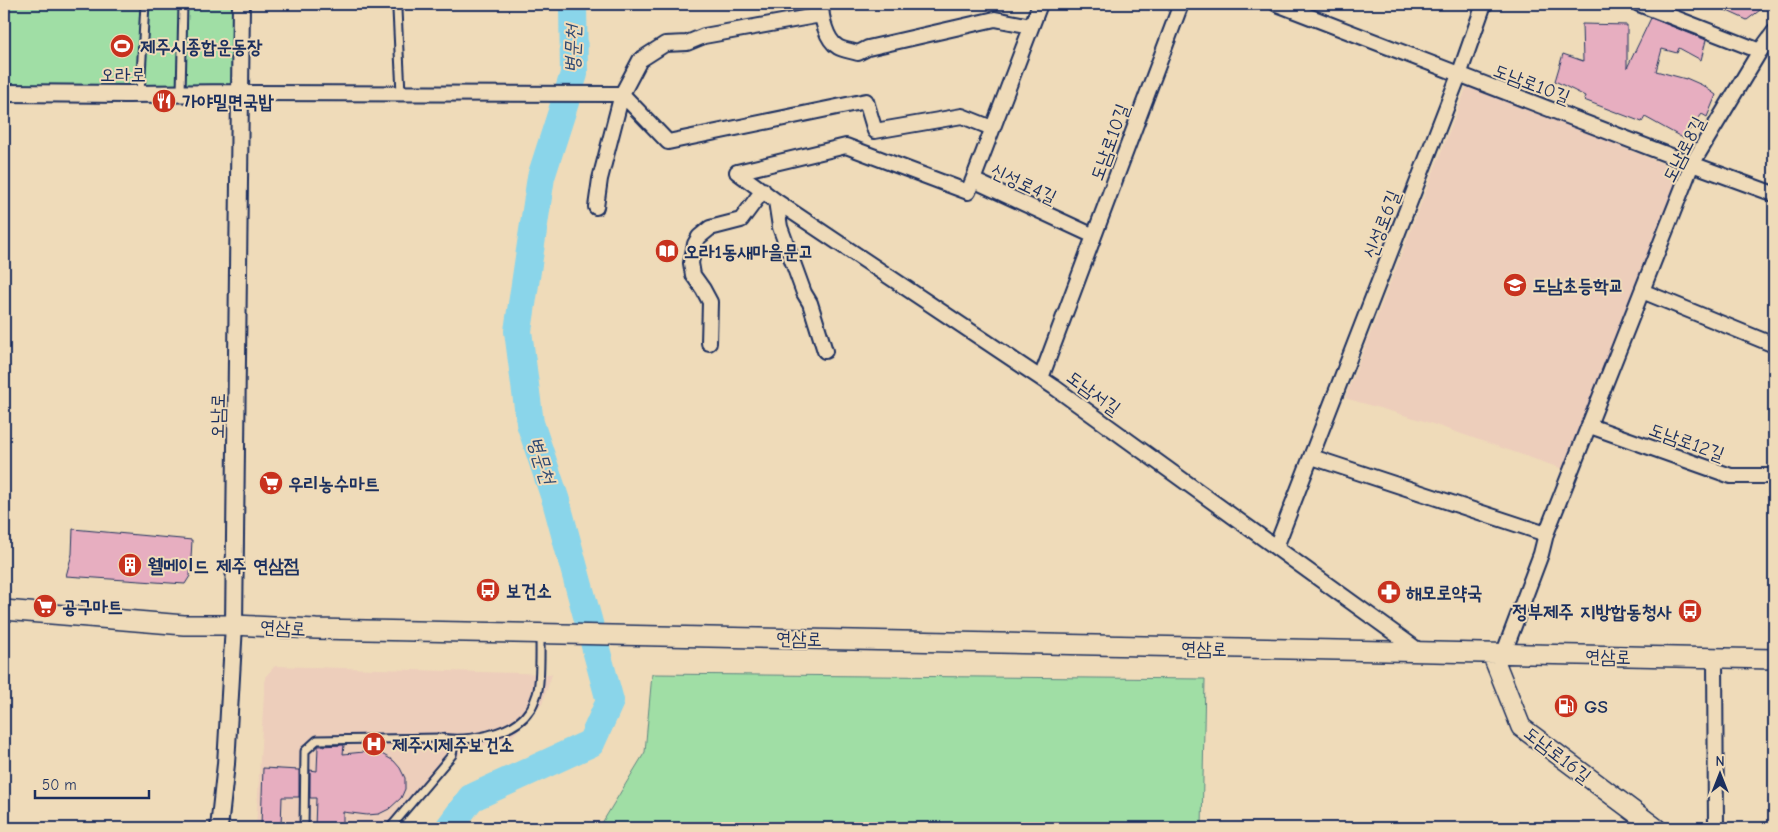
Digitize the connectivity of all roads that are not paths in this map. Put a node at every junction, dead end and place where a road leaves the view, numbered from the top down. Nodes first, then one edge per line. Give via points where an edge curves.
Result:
1 (145, 4) edge
2 (183, 4) edge
3 (241, 4) edge
4 (399, 4) edge
5 (1040, 4) edge
6 (1181, 4) edge
7 (1277, 4) edge
8 (1484, 4) edge
9 (1639, 4) edge
10 (821, 9) edge
11 (1031, 26) junction
12 (1774, 32) edge
13 (1760, 51) junction
14 (1458, 74) junction
15 (4, 92) edge
16 (241, 93) junction
17 (401, 93) junction
18 (140, 94) junction
19 (181, 94) junction
20 (622, 94) junction
21 (992, 128) junction
22 (1692, 164) junction
23 (973, 180) junction
24 (763, 190) junction
25 (1774, 194) edge
26 (776, 201) junction
27 (596, 207) dead end
28 (1094, 236) junction
29 (1642, 292) junction
30 (709, 343) dead end
31 (1774, 345) edge
32 (824, 351) dead end
33 (1041, 378) junction
34 (1590, 426) junction
35 (1312, 457) junction
36 (1774, 476) edge
37 (1546, 534) junction
38 (1276, 547) junction
39 (4, 610) edge
40 (234, 625) junction
41 (541, 633) junction
42 (1422, 653) junction
43 (1497, 655) junction
44 (1715, 658) junction
45 (1774, 659) edge
46 (455, 740) junction
47 (219, 828) edge
48 (304, 828) edge
49 (390, 828) edge
50 (1656, 828) edge
51 (1716, 828) edge

1 - 18 lane
2 - 19 lane
3 - 16 street, 오남로
4 - 17 lane
5 - 11 street, 신성로4길
6 - 28 street, 도남로10길
7 - 14 street, 도남로10길
8 - 14 street, 신성로6길
9 - 13 street
10 - 11 street via 830,40 838,48 858,53 995,19
10 - 20 street via 704,36 687,43 665,44 640,60
11 - 21 street, 신성로4길
12 - 13 street, 도남로8길
13 - 22 street, 도남로8길
14 - 22 street, 도남로10길
14 - 35 street, 신성로6길
15 - 18 street, 오라로
16 - 17 street
16 - 19 street, 오라로
16 - 40 street, 오남로
17 - 20 street
18 - 19 street, 오라로
20 - 21 street via 668,142 866,101 875,131 962,116
20 - 27 street
21 - 23 street, 신성로4길
22 - 25 street, 도남로10길
22 - 29 street, 도남로8길
23 - 24 street, 도남서길 via 968,192 846,146 738,172
23 - 28 street, 신성로4길
24 - 26 street, 도남서길
24 - 30 street via 742,220 710,228 698,237 695,244 691,263 693,275 710,302
26 - 32 street via 780,227 810,303
26 - 33 street, 도남서길
28 - 33 street
29 - 31 street
29 - 34 street, 도남로8길
33 - 38 street, 도남서길
34 - 36 street, 도남로12길 via 1731,476
34 - 37 street, 도남로8길
35 - 37 street
35 - 38 street, 신성로6길
37 - 43 street, 도남로8길 via 1541,554
38 - 42 street, 도남서길
39 - 40 main road, 연삼로 via 184,625
40 - 41 main road, 연삼로
40 - 47 street, 오남로
41 - 42 main road, 연삼로
41 - 46 lane via 538,692 529,712 513,726 484,736
42 - 43 main road, 연삼로
43 - 44 main road, 연삼로
43 - 50 main road, 도남로16길 via 1521,727
44 - 45 main road, 연삼로
44 - 51 street
46 - 48 lane via 317,740 305,751
46 - 49 lane via 452,755

